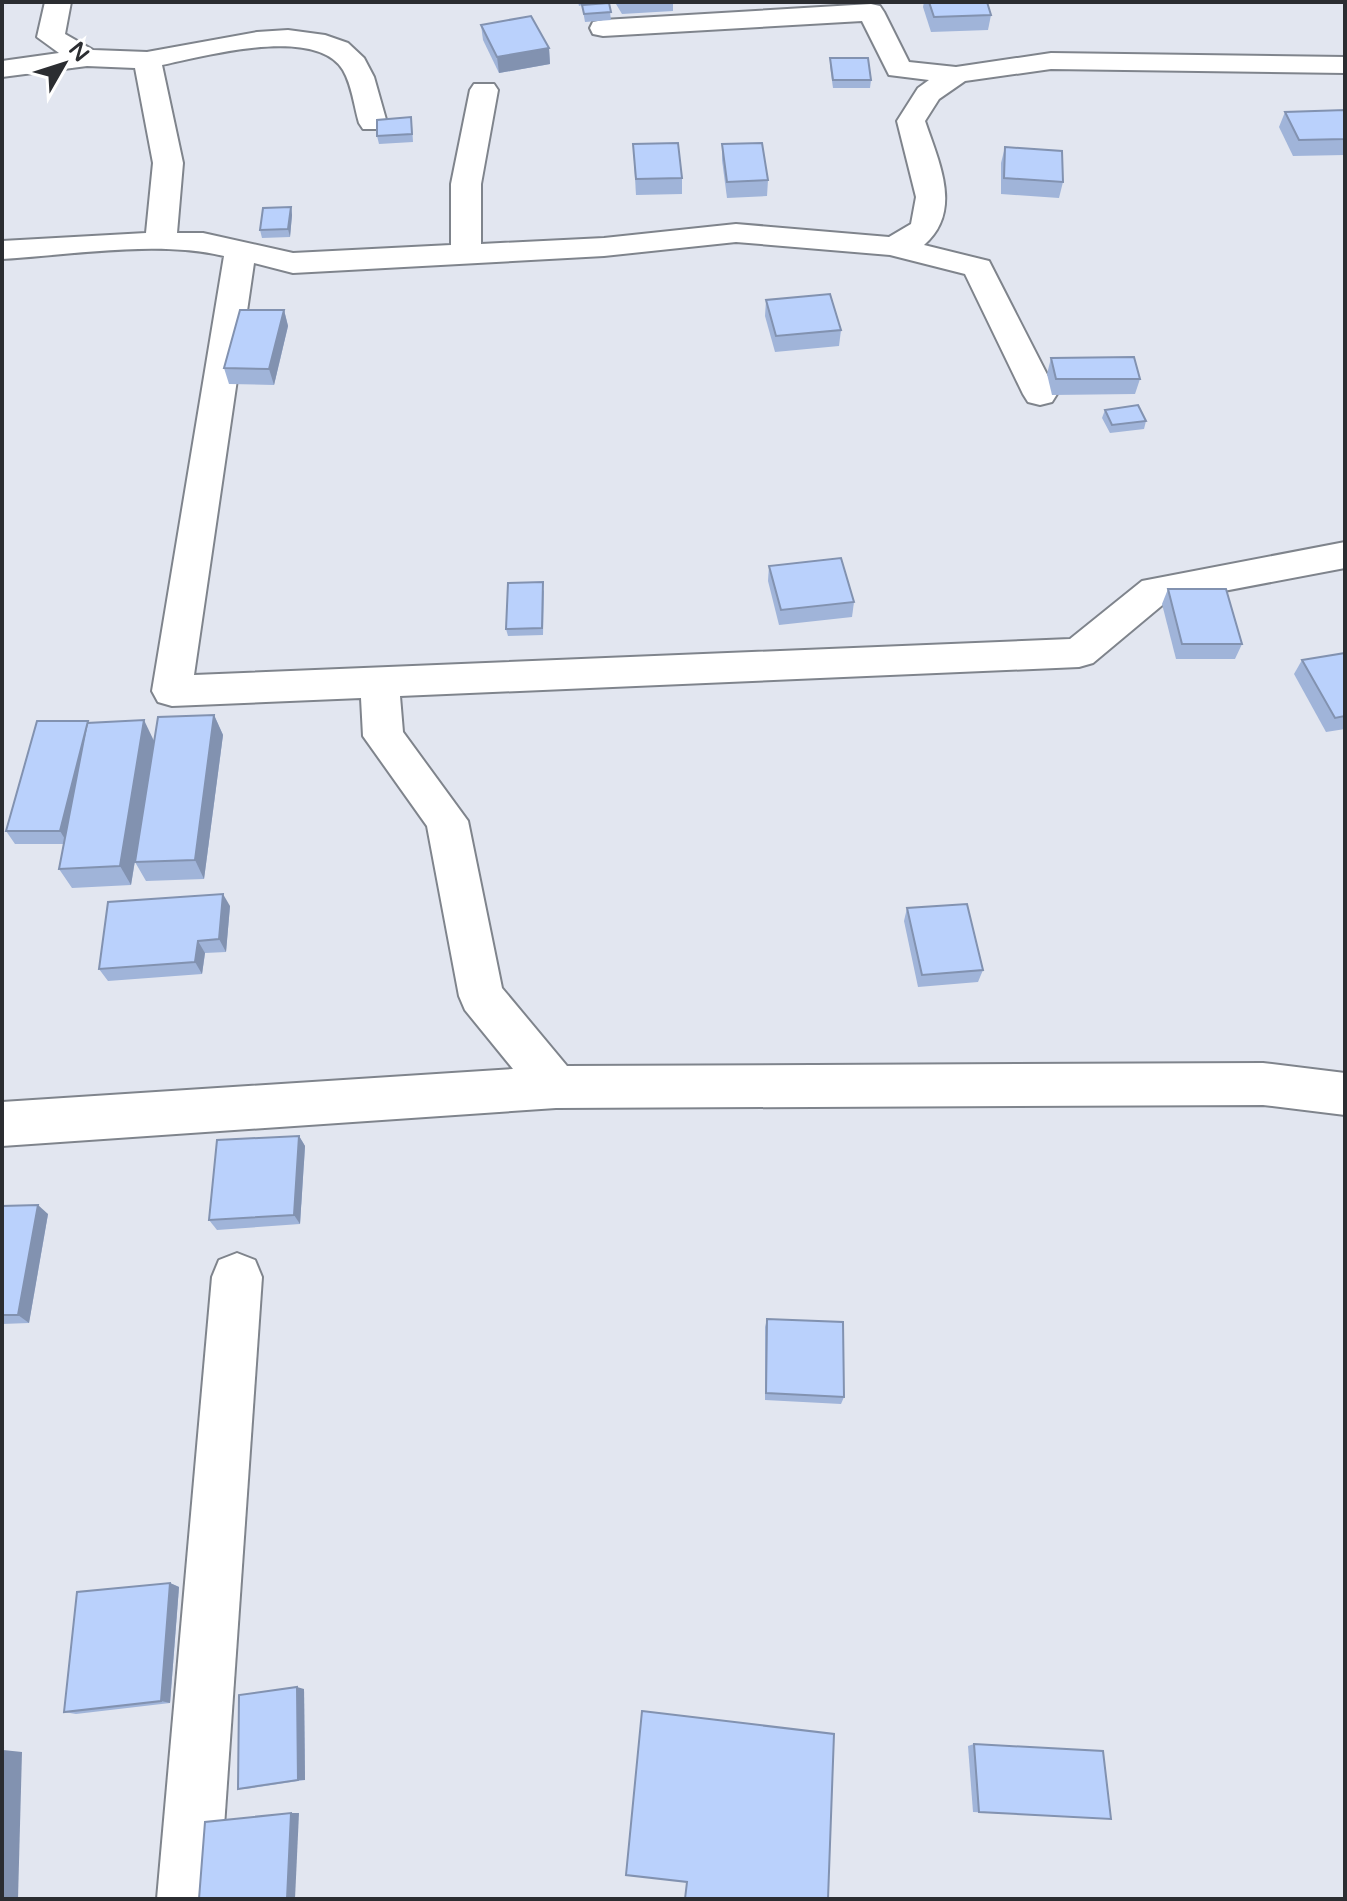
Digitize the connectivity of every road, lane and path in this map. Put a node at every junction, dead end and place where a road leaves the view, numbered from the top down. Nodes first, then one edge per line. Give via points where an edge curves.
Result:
1 (58, 2) edge
2 (603, 28) dead end
3 (87, 58) junction
4 (147, 60) junction
5 (1345, 65) edge
6 (2, 69) edge
7 (956, 75) junction
8 (484, 90) dead end
9 (373, 123) edge
10 (161, 242) junction
11 (890, 246) junction
12 (2, 250) edge
13 (240, 251) junction
14 (466, 254) junction
15 (1040, 394) dead end
16 (1345, 555) edge
17 (380, 682) junction
18 (556, 1087) junction
19 (1345, 1094) edge
20 (2, 1124) edge
21 (237, 1277) dead end
22 (188, 1899) edge

1 - 3 street via 51,37
2 - 7 street via 871,12 899,69
3 - 4 street
3 - 6 street
4 - 9 street via 270,38 331,43 354,63
4 - 10 street via 168,163
5 - 7 street via 1051,61
7 - 11 street via 928,94 911,121 931,193 931,219 923,235
8 - 14 street via 466,184
10 - 12 street
10 - 13 street via 203,242
11 - 14 street via 736,233
11 - 15 street via 978,268
13 - 14 street via 293,263
13 - 17 street via 172,691
16 - 17 street via 1155,591 1079,653
17 - 18 street via 383,736 447,821 481,996
18 - 19 street via 1263,1084
18 - 20 street
21 - 22 street

